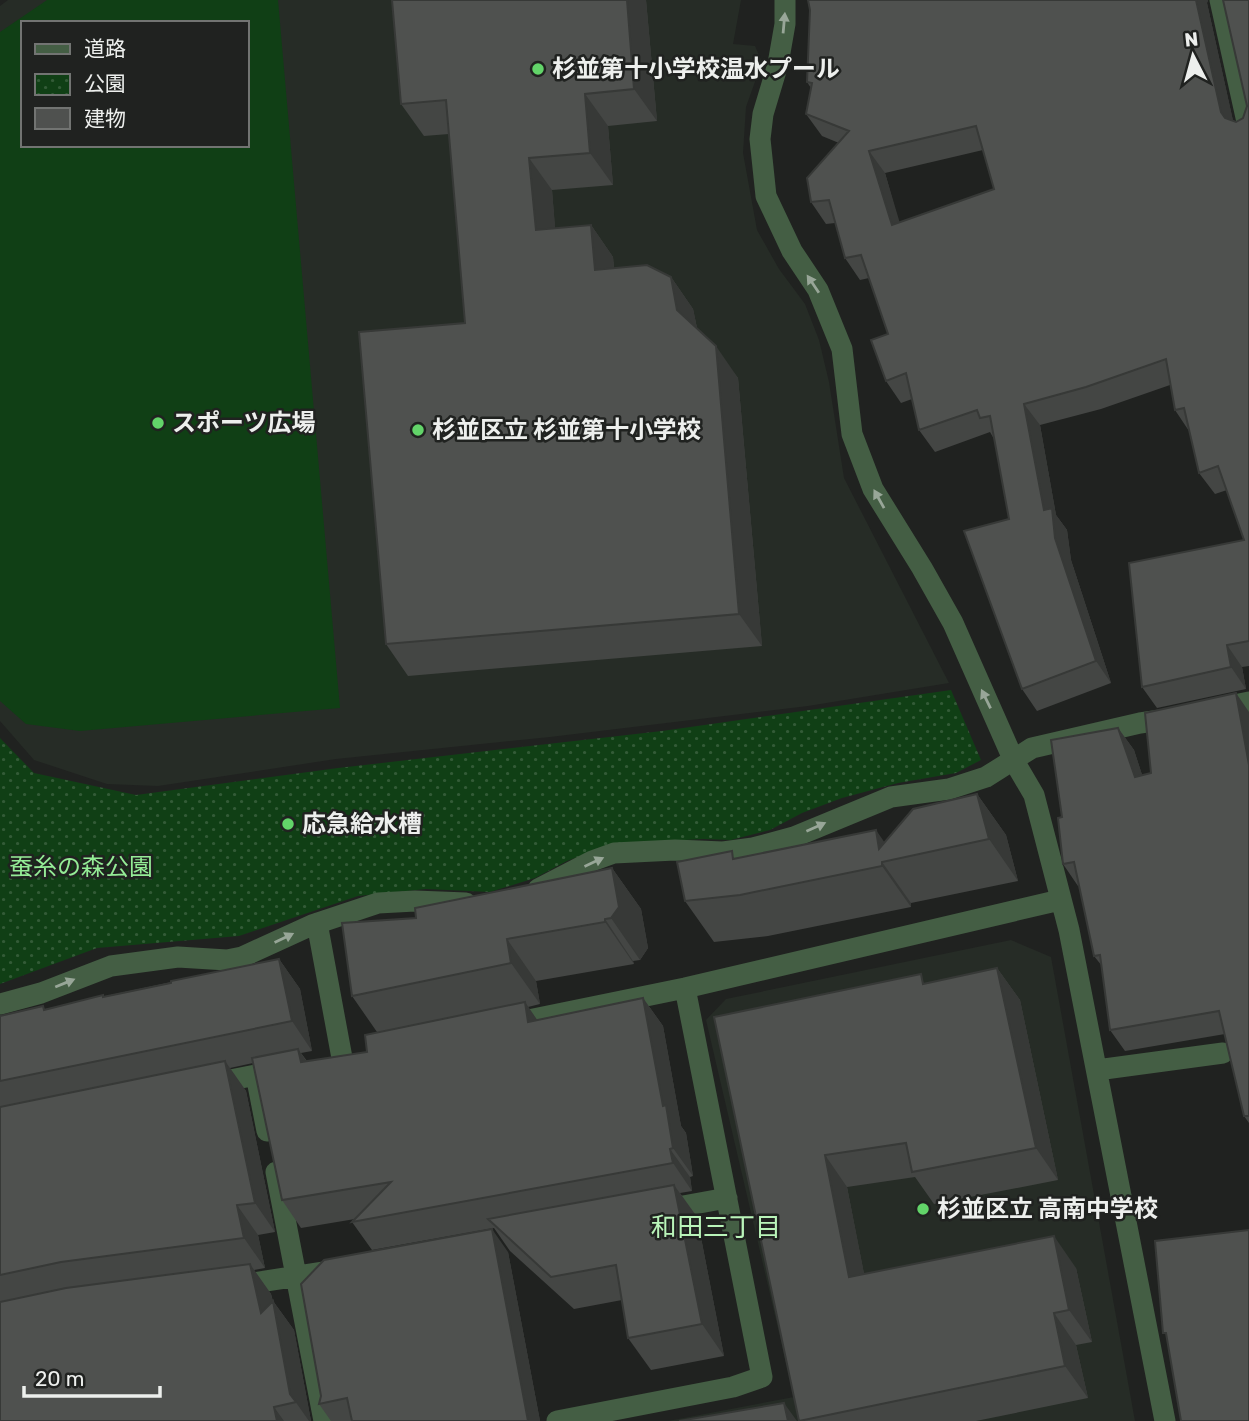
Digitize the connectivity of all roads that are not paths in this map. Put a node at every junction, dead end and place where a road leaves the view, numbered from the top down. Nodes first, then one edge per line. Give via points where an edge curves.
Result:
1 (785, 0) edge
2 (1220, 0) edge
3 (1249, 131) edge
4 (1249, 702) edge
5 (1014, 761) junction
6 (518, 896) edge
7 (1060, 900) junction
8 (488, 903) edge
9 (317, 923) junction
10 (685, 988) junction
11 (0, 1004) edge
12 (487, 1028) edge
13 (1223, 1053) edge
14 (1097, 1070) junction
15 (256, 1074) junction
16 (188, 1088) edge
17 (727, 1198) junction
18 (647, 1213) edge
19 (352, 1267) edge
20 (298, 1277) junction
21 (218, 1288) edge
22 (324, 1421) edge
23 (556, 1421) edge
24 (1165, 1421) edge

5 -> 1 street via 953,623 873,489 852,434 842,349 818,290 799,264 766,196 760,139 778,64
2 - 3 street
4 - 5 street via 1032,748
6 -> 5 street via 614,853 753,848 794,837 891,797 949,789 986,777
5 - 7 street via 1034,795
7 - 10 street
7 - 14 street
8 - 9 street via 378,903
11 -> 9 street via 111,966 178,957 242,957
9 - 15 street via 349,1056
10 - 12 street
10 - 17 street
13 - 14 street
14 - 24 street
15 - 16 street
15 - 20 street
17 - 18 street
17 - 23 street via 762,1377 733,1387
19 - 20 street
20 - 21 street
20 - 22 street

